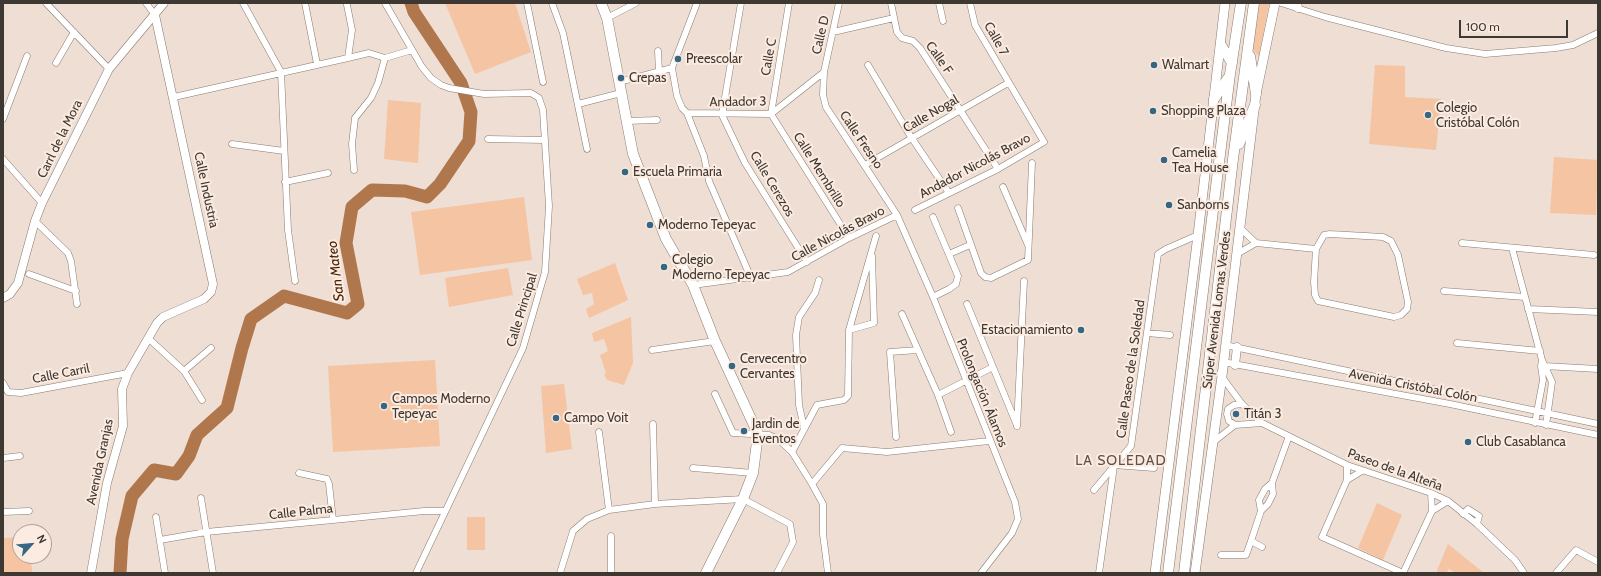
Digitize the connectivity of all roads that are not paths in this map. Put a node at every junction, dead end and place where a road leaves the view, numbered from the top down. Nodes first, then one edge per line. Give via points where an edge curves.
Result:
1 (46, 3) edge
2 (146, 3) edge
3 (164, 3) edge
4 (242, 3) edge
5 (305, 3) edge
6 (385, 3) edge
7 (528, 3) edge
8 (552, 3) edge
9 (601, 3) edge
10 (636, 3) edge
11 (697, 3) edge
12 (741, 3) edge
13 (789, 3) edge
14 (839, 3) edge
15 (891, 3) edge
16 (939, 3) edge
17 (970, 3) edge
18 (1225, 3) edge
19 (1241, 3) edge
20 (1254, 3) edge
21 (1275, 3) edge
22 (1281, 3) edge
23 (347, 5) dead end
24 (1298, 5) edge
25 (155, 15) junction
26 (607, 18) junction
27 (894, 18) junction
28 (943, 21) dead end
29 (74, 32) junction
30 (833, 32) junction
31 (1598, 33) edge
32 (1248, 43) junction
33 (1221, 46) junction
34 (412, 50) junction
35 (658, 51) dead end
36 (27, 56) dead end
37 (348, 58) junction
38 (385, 58) junction
39 (56, 63) dead end
40 (1232, 63) junction
41 (317, 64) junction
42 (868, 66) dead end
43 (672, 68) junction
44 (109, 69) junction
45 (281, 72) junction
46 (659, 72) junction
47 (824, 72) junction
48 (1230, 74) junction
49 (543, 82) dead end
50 (619, 82) junction
51 (1008, 83) junction
52 (621, 93) junction
53 (1256, 94) junction
54 (174, 97) junction
55 (1214, 99) junction
56 (578, 104) junction
57 (1255, 105) junction
58 (961, 109) junction
59 (687, 113) junction
60 (771, 114) junction
61 (722, 115) junction
62 (3, 119) edge
63 (657, 120) dead end
64 (626, 122) junction
65 (911, 137) junction
66 (488, 139) dead end
67 (545, 140) junction
68 (1044, 142) junction
69 (232, 144) dead end
70 (1051, 144) dead end
71 (587, 149) dead end
72 (284, 151) junction
73 (3, 159) edge
74 (1234, 159) junction
75 (1032, 163) dead end
76 (865, 165) junction
77 (998, 169) junction
78 (354, 170) dead end
79 (328, 173) dead end
80 (285, 182) junction
81 (1003, 187) dead end
82 (949, 193) junction
83 (42, 203) junction
84 (958, 208) dead end
85 (915, 210) dead end
86 (898, 215) junction
87 (933, 217) dead end
88 (35, 221) junction
89 (1240, 228) junction
90 (876, 236) dead end
91 (1198, 236) junction
92 (849, 238) junction
93 (1256, 243) junction
94 (1462, 243) dead end
95 (970, 245) junction
96 (1028, 246) junction
97 (1512, 248) junction
98 (872, 249) junction
99 (1316, 249) junction
100 (949, 254) junction
101 (1237, 254) junction
102 (1594, 255) dead end
103 (807, 262) junction
104 (29, 274) dead end
105 (751, 278) junction
106 (819, 280) dead end
107 (296, 281) dead end
108 (1024, 281) dead end
109 (693, 285) junction
110 (1444, 291) dead end
111 (76, 292) junction
112 (1525, 296) junction
113 (933, 297) junction
114 (3, 298) edge
115 (77, 304) dead end
116 (967, 304) dead end
117 (1528, 309) junction
118 (1598, 312) edge
119 (902, 314) dead end
120 (849, 330) junction
121 (1147, 332) junction
122 (1170, 335) dead end
123 (148, 338) junction
124 (715, 341) junction
125 (1457, 343) dead end
126 (1225, 345) junction
127 (1237, 347) junction
128 (211, 348) dead end
129 (652, 350) dead end
130 (918, 350) junction
131 (1540, 351) junction
132 (1223, 362) junction
133 (1543, 364) junction
134 (1234, 365) junction
135 (993, 367) junction
136 (1598, 369) edge
137 (184, 371) junction
138 (128, 373) junction
139 (1222, 376) junction
140 (965, 382) junction
141 (3, 383) edge
142 (715, 394) dead end
143 (938, 395) junction
144 (202, 400) dead end
145 (1242, 404) junction
146 (1537, 410) junction
147 (1548, 413) junction
148 (1262, 423) junction
149 (1535, 423) junction
150 (653, 424) dead end
151 (1598, 424) edge
152 (1235, 425) junction
153 (1546, 425) junction
154 (804, 428) junction
155 (600, 432) dead end
156 (951, 432) dead end
157 (758, 434) junction
158 (1598, 435) edge
159 (896, 436) dead end
160 (1290, 436) junction
161 (989, 441) junction
162 (1212, 443) junction
163 (792, 452) junction
164 (20, 456) dead end
165 (3, 458) edge
166 (1114, 465) junction
167 (1347, 465) junction
168 (692, 468) dead end
169 (1154, 468) dead end
170 (1362, 471) junction
171 (299, 473) dead end
172 (753, 473) junction
173 (1347, 480) junction
174 (1272, 483) junction
175 (812, 484) junction
176 (1094, 490) dead end
177 (1431, 492) junction
178 (201, 498) dead end
179 (743, 499) junction
180 (1448, 501) junction
181 (655, 504) junction
182 (609, 510) junction
183 (29, 511) dead end
184 (1261, 511) junction
185 (3, 512) edge
186 (445, 512) junction
187 (1432, 512) junction
188 (156, 517) dead end
189 (333, 520) junction
190 (206, 532) junction
191 (611, 536) dead end
192 (160, 540) junction
193 (1252, 541) junction
194 (1262, 547) dead end
195 (1221, 555) dead end
196 (1598, 562) edge
197 (91, 573) edge
198 (165, 573) edge
199 (213, 573) edge
200 (416, 573) edge
201 (560, 573) edge
202 (611, 573) edge
203 (706, 573) edge
204 (777, 573) edge
205 (828, 573) edge
206 (981, 573) edge
207 (1099, 573) edge
208 (1155, 573) edge
209 (1168, 573) edge
210 (1184, 573) edge
211 (1195, 573) edge
212 (1403, 573) edge
213 (1524, 573) edge
214 (1556, 573) edge

1 - 29 street
2 - 25 street
3 - 25 street, Carrl de la Mora
4 - 45 street
5 - 41 street
6 - 34 street
7 - 49 street
8 - 56 street via 563,33
9 - 26 main road
10 - 26 street
11 - 43 street
12 - 61 street
13 - 60 street, Calle C
14 - 30 street, Calle D
15 - 27 street, Calle F
16 - 28 street
17 - 51 street, Calle 7 via 975,25
18 - 33 main road
19 - 40 main road, Súper Avenida Lomas Verdes
20 - 32 main road, Súper Avenida Lomas Verdes
21 - 53 main road, Súper Avenida Lomas Verdes
22 - 24 street
23 - 37 street via 352,30
24 - 31 street via 1325,17 1438,46 1484,54 1573,45
25 - 44 street, Carrl de la Mora
25 - 54 street, Calle Industria
26 - 50 main road
27 - 30 street
27 - 58 street, Calle F via 897,32 902,38 913,41 920,48
29 - 39 street
29 - 44 street
30 - 47 street, Calle D
32 - 53 main road
32 - 74 main road, Súper Avenida Lomas Verdes
33 - 40 main road
33 - 55 main road
34 - 38 street
34 - 67 street, Calle Principal via 431,78 449,88 484,94 531,93 539,98 543,110
35 - 46 street
36 - 62 street
37 - 38 street via 369,54
37 - 41 street
38 - 78 street via 376,88 355,118 352,144
40 - 48 main road, Súper Avenida Lomas Verdes
41 - 45 street
42 - 65 street
43 - 46 street
43 - 59 street via 678,102
44 - 83 street, Carrl de la Mora
45 - 54 street
45 - 72 street
46 - 50 street
47 - 60 street, Andador 3
47 - 76 street, Calle Fresno via 823,95 826,106
48 - 55 main road
48 - 209 main road, Súper Avenida Lomas Verdes
50 - 52 main road
51 - 58 street, Calle Nogal
51 - 68 street, Calle 7
52 - 56 street
52 - 64 main road
53 - 57 main road, Súper Avenida Lomas Verdes
54 - 123 street, Calle Industria via 213,284 211,292 204,298 163,317
55 - 91 main road
56 - 71 street
57 - 74 main road
57 - 89 main road, Súper Avenida Lomas Verdes
58 - 65 street, Calle Nogal
58 - 77 street, Calle F
59 - 61 street, Andador 3
59 - 105 street via 704,156 709,181
60 - 61 street, Andador 3
60 - 92 street, Calle Membrillo
61 - 103 street, Calle Cerezos via 745,163
63 - 64 street
64 - 109 main road via 633,154 666,239
65 - 76 street, Calle Nogal
65 - 82 street
66 - 67 street
67 - 186 street, Calle Principal via 549,206 544,275 523,348
68 - 70 street
68 - 77 street, Andador Nicolás Bravo
69 - 72 street
72 - 80 street
73 - 83 street
74 - 210 main road, Súper Avenida Lomas Verdes
75 - 96 street
76 - 86 street, Calle Fresno
77 - 82 street, Andador Nicolás Bravo
79 - 80 street
80 - 107 street via 288,230
81 - 96 street
82 - 85 street, Andador Nicolás Bravo
83 - 88 street, Carrl de la Mora
84 - 95 street
86 - 92 street, Calle Nicolás Bravo
86 - 113 street, Prolongación Álamos
87 - 100 street
88 - 111 street via 68,253
88 - 114 street, Carrl de la Mora via 18,283 10,294
89 - 93 street
89 - 101 main road, Súper Avenida Lomas Verdes
90 - 98 street
91 - 121 street, Calle Paseo de la Soledad via 1158,254
91 - 208 main road
92 - 103 street, Calle Nicolás Bravo
93 - 99 street
93 - 101 street
94 - 97 street
95 - 96 street via 981,273 991,278 1028,260
95 - 100 street
97 - 102 street
97 - 112 street
98 - 120 street
98 - 120 street via 874,323
99 - 99 street via 1314,282 1318,301 1394,317 1407,309 1408,302 1398,256 1388,239 1330,234 1324,235
100 - 113 street via 958,276 956,284
101 - 126 main road, Súper Avenida Lomas Verdes
103 - 105 street, Calle Nicolás Bravo via 788,272
104 - 111 street
105 - 109 street, Calle Nicolás Bravo
106 - 154 street via 815,293 799,317 796,335 799,405
108 - 135 street via 1017,426
109 - 124 main road
110 - 112 street
111 - 115 street
112 - 117 street
113 - 140 street, Prolongación Álamos
116 - 135 street
117 - 118 street
117 - 131 street
119 - 130 street
120 - 154 street via 848,396 844,400 817,405
121 - 122 street
121 - 166 street, Calle Paseo de la Soledad via 1131,446
123 - 137 street
123 - 138 street, Avenida Granjas
124 - 129 street
124 - 157 main road
125 - 131 street
126 - 127 street, Avenida Cristóbal Colón
126 - 132 main road, Súper Avenida Lomas Verdes
127 - 134 street
127 - 146 street, Avenida Cristóbal Colón
128 - 137 street
130 - 143 street
130 - 159 street via 890,352
131 - 133 street
132 - 134 street, Avenida Cristóbal Colón
132 - 139 main road, Súper Avenida Lomas Verdes
133 - 136 street
133 - 146 street via 1543,380
133 - 147 street via 1552,382
134 - 149 street, Avenida Cristóbal Colón via 1450,404
135 - 140 street
137 - 144 street
138 - 141 street, Calle Carril via 21,393 8,392
138 - 197 street, Avenida Granjas via 122,389 123,426 107,483
139 - 145 street, Paseo de la Alteña
139 - 162 main road, Súper Avenida Lomas Verdes
140 - 143 street
140 - 161 street, Prolongación Álamos
142 - 157 street via 733,433
143 - 156 street
145 - 148 street, Paseo de la Alteña
145 - 152 street via 1228,409 1229,421
146 - 147 street, Avenida Cristóbal Colón
146 - 149 street
147 - 151 street, Avenida Cristóbal Colón
147 - 153 street
148 - 152 street, Paseo de la Alteña
148 - 160 street, Paseo de la Alteña
149 - 153 street, Avenida Cristóbal Colón
150 - 181 street
152 - 162 street
153 - 158 street, Avenida Cristóbal Colón
154 - 163 street
155 - 182 street
157 - 163 street via 778,439
157 - 172 main road
160 - 167 street, Paseo de la Alteña
160 - 174 street
161 - 175 street via 887,452 842,448
161 - 206 street, Prolongación Álamos via 1015,502 1018,519 1012,533
162 - 211 main road, Súper Avenida Lomas Verdes
163 - 175 street
164 - 165 street
166 - 169 street
166 - 176 street, Calle Paseo de la Soledad
166 - 207 street
167 - 170 street, Paseo de la Alteña
167 - 173 street
168 - 172 street
170 - 173 street
170 - 177 street, Paseo de la Alteña
171 - 189 street via 327,479
172 - 179 main road
173 - 212 street via 1322,537
174 - 184 street via 1273,494
174 - 184 street via 1259,500
175 - 205 street via 823,504
177 - 180 street, Paseo de la Alteña
177 - 187 street
178 - 190 street
179 - 181 street
179 - 203 main road
179 - 204 street via 790,524 793,542
180 - 187 street
180 - 213 street, Paseo de la Alteña via 1477,524 1515,560
181 - 182 street
182 - 201 street via 587,518 573,531
183 - 185 street
184 - 193 street
186 - 189 street, Calle Palma via 424,511
186 - 200 street, Calle Principal
187 - 212 street
188 - 192 street
189 - 190 street, Calle Palma
190 - 192 street, Calle Palma
190 - 199 street
191 - 202 street
192 - 198 street
193 - 194 street
193 - 195 street via 1246,555
196 - 214 street via 1576,550

